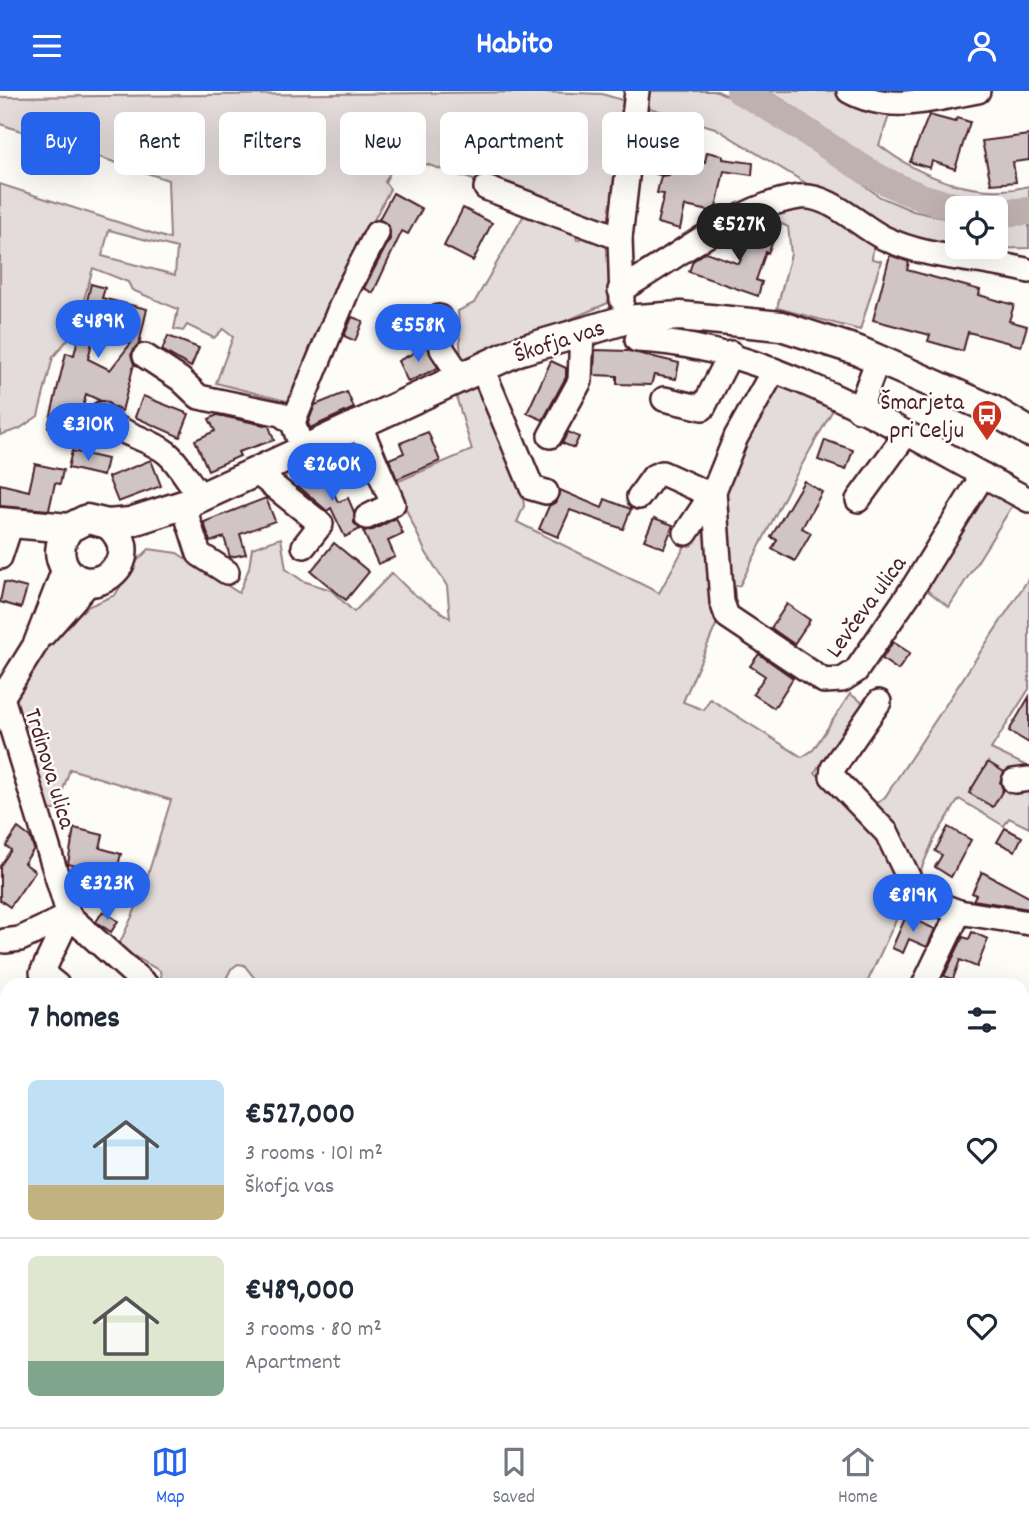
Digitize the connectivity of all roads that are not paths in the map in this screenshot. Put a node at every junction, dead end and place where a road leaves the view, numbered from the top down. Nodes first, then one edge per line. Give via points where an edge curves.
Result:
1 (849, 91) edge
2 (978, 91) edge
3 (636, 94) edge
4 (634, 112) edge
5 (627, 175) edge
6 (486, 188) dead end
7 (377, 233) dead end
8 (620, 238) junction
9 (1029, 271) edge
10 (620, 290) junction
11 (439, 317) dead end
12 (631, 330) junction
13 (582, 331) junction
14 (731, 353) junction
15 (145, 356) dead end
16 (887, 363) junction
17 (482, 368) junction
18 (774, 370) junction
19 (456, 381) junction
20 (664, 398) dead end
21 (859, 410) junction
22 (101, 414) dead end
23 (293, 423) junction
24 (360, 426) junction
25 (1029, 432) edge
26 (906, 434) junction
27 (550, 436) dead end
28 (309, 450) junction
29 (1029, 451) edge
30 (256, 472) junction
31 (983, 475) junction
32 (714, 491) junction
33 (546, 492) dead end
34 (639, 497) dead end
35 (194, 499) junction
36 (858, 500) dead end
37 (1029, 500) edge
38 (367, 517) dead end
39 (108, 524) junction
40 (69, 529) junction
41 (686, 534) dead end
42 (2, 535) edge
43 (304, 546) dead end
44 (122, 549) junction
45 (63, 562) junction
46 (227, 572) dead end
47 (90, 582) junction
48 (35, 645) junction
49 (3, 690) edge
50 (879, 702) dead end
51 (958, 912) junction
52 (69, 916) junction
53 (1029, 923) edge
54 (5, 941) dead end
55 (48, 978) edge
56 (138, 978) edge
57 (927, 978) edge

1 - 2 street via 884,105
3 - 4 street
5 - 8 street
6 - 8 street
7 - 23 street via 348,289
8 - 10 street
9 - 10 street via 911,248 884,238 824,202 802,197 734,221
10 - 12 street
11 - 19 street via 442,349 454,367
12 - 13 main road, Škofja vas
12 - 14 street
12 - 16 main road, Škofja vas via 680,316 781,326
13 - 17 main road, Škofja vas
13 - 27 street via 580,381
14 - 18 street
14 - 20 street via 703,408
15 - 23 street via 199,397 281,414
16 - 21 street
16 - 25 main road via 992,409
16 - 29 main road
17 - 19 main road, Škofja vas
17 - 33 street via 532,488
18 - 21 street
18 - 32 street, Levčeva ulica via 742,426
19 - 24 main road, Škofja vas
21 - 26 street
22 - 35 street via 123,433 166,452 182,469
23 - 28 street via 299,441
24 - 28 main road, Škofja vas
24 - 38 street via 393,504
26 - 31 street
26 - 36 street
28 - 30 main road, Škofja vas
30 - 35 main road, Škofja vas
30 - 43 street via 321,524
31 - 32 street, Levčeva ulica via 914,588 856,671 832,681 824,681 727,616 722,602
31 - 37 street
32 - 34 street via 702,491 662,473 654,476
32 - 41 street
35 - 39 main road, Škofja vas via 130,522
35 - 44 main road
35 - 46 street via 188,520 199,554
39 - 40 main road, Škofja vas via 87,519
39 - 44 main road
40 - 42 main road, Škofja vas
40 - 45 main road via 60,547
42 - 45 main road via 42,545
44 - 47 main road via 110,576
45 - 47 main road via 80,580
45 - 48 street
47 - 48 street
48 - 49 street
49 - 52 street, Trdinova ulica
50 - 51 street via 832,776 887,833 922,898
51 - 53 street
51 - 57 street
52 - 54 street via 20,939
52 - 55 street via 42,973
52 - 56 street

